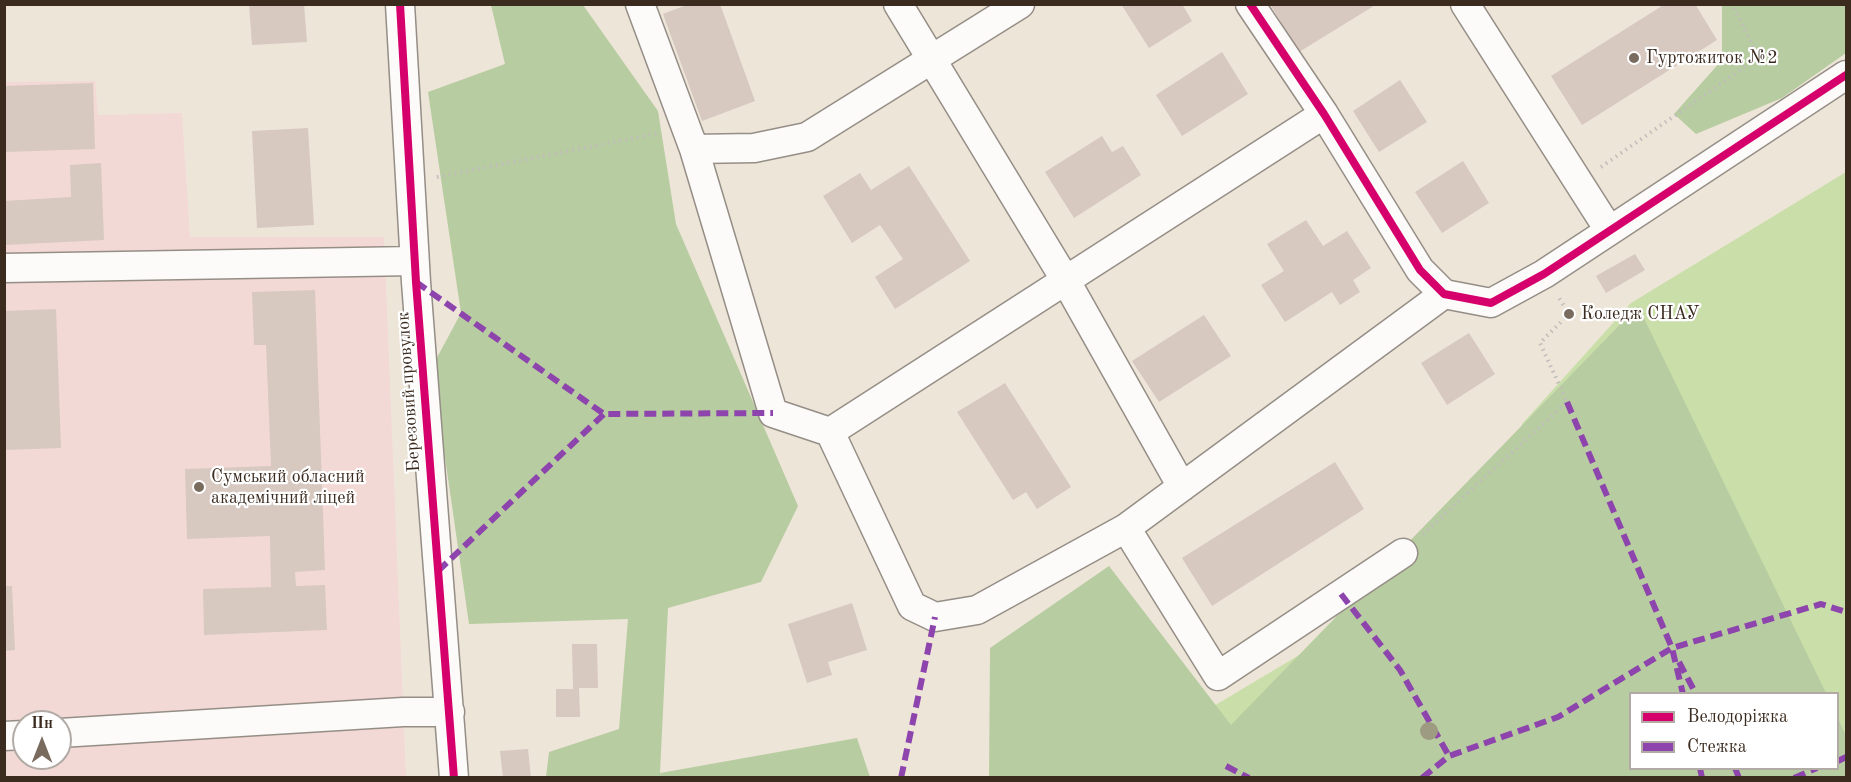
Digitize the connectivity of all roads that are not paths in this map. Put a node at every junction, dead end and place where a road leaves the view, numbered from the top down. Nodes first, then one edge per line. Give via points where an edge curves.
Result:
1 (400, 4) edge
2 (639, 4) edge
3 (898, 4) edge
4 (1020, 4) edge
5 (1250, 4) edge
6 (1466, 4) edge
7 (930, 60) junction
8 (1846, 75) edge
9 (1324, 114) junction
10 (694, 149) junction
11 (1609, 230) junction
12 (414, 261) junction
13 (4, 268) edge
14 (1066, 281) junction
15 (1444, 294) junction
16 (830, 432) junction
17 (1182, 488) junction
18 (1126, 528) junction
19 (1403, 553) road end
20 (450, 712) junction
21 (72, 732) edge
22 (454, 777) edge

1 - 12 street, Березовий провулок
2 - 10 street
3 - 7 street
4 - 7 street
5 - 9 street
6 - 11 street
7 - 10 street via 807,137 754,148
7 - 14 street
8 - 11 street
9 - 14 street
9 - 15 street via 1420,270
10 - 16 street via 773,413
11 - 15 street via 1544,274 1491,303
12 - 13 street
12 - 20 street, Березовий провулок
14 - 16 street
14 - 17 street
15 - 17 street
16 - 18 street via 912,606 935,617 977,610
17 - 18 street
18 - 19 street via 1218,676
20 - 21 street
20 - 22 street, Березовий провулок

